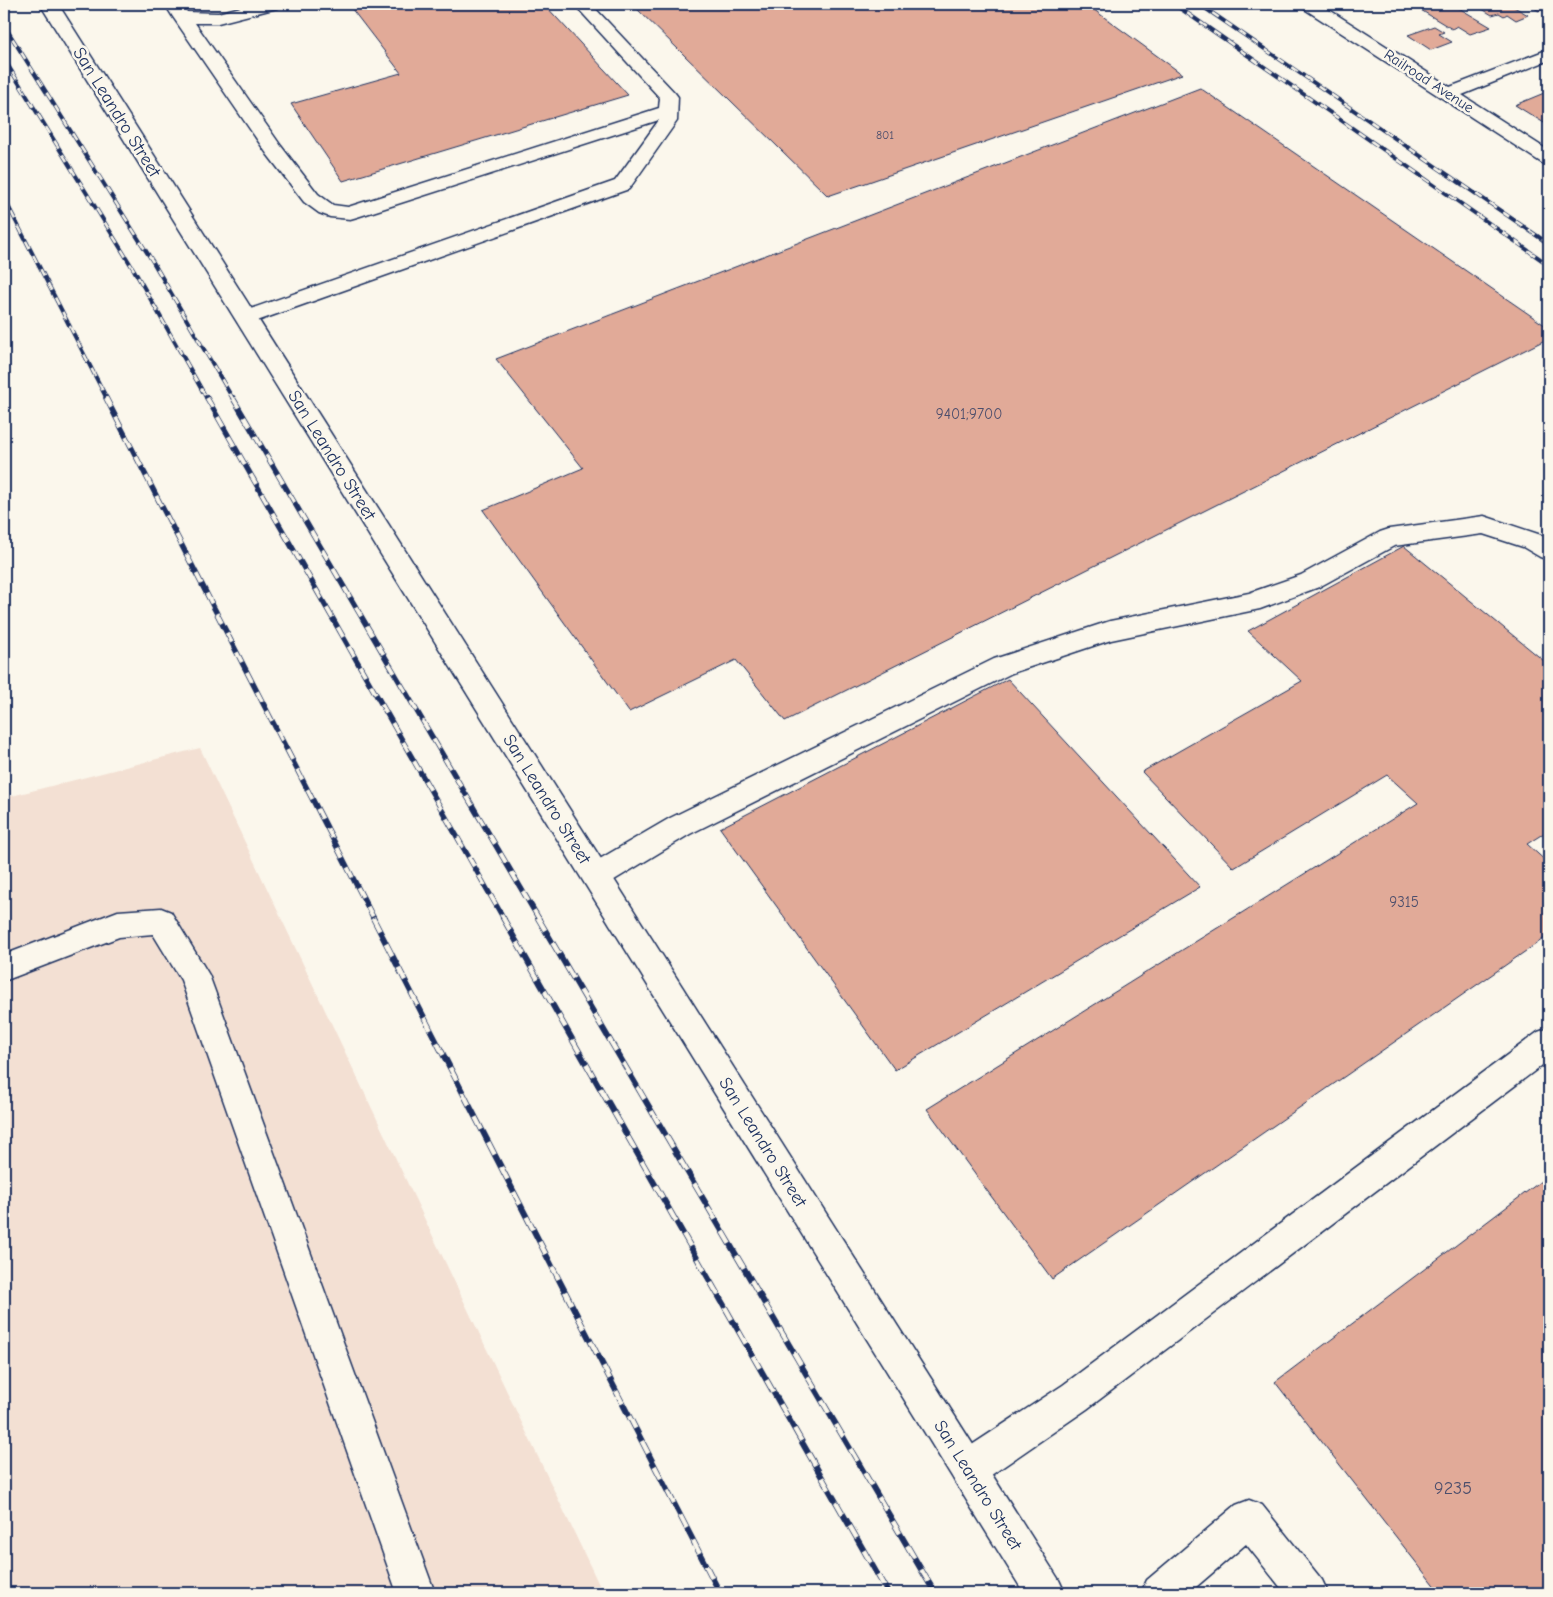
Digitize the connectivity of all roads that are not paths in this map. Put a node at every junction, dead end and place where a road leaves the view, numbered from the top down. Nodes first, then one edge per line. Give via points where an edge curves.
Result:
1 (49, 4) edge
2 (271, 4) edge
3 (582, 4) edge
4 (1309, 4) edge
5 (178, 10) edge
6 (1549, 54) edge
7 (1449, 94) junction
8 (669, 111) junction
9 (1549, 159) edge
10 (246, 318) junction
11 (1549, 551) edge
12 (596, 876) junction
13 (4, 968) edge
14 (1549, 1042) edge
15 (968, 1469) junction
16 (416, 1593) edge
17 (1046, 1593) edge
18 (1160, 1593) edge
19 (1309, 1593) edge

1 - 10 main road, San Leandro Street
2 - 5 main road via 218,18
3 - 8 main road via 669,97
4 - 7 main road, Railroad Avenue
5 - 8 main road via 311,198 337,213 350,213
6 - 7 main road
7 - 9 main road, Railroad Avenue
8 - 10 main road via 668,121 622,185
10 - 12 main road, San Leandro Street
11 - 12 main road via 1532,541 1484,525 1389,538 1310,581 1251,602 1110,631 1003,666 680,826
12 - 15 main road, San Leandro Street
13 - 16 main road via 118,924 162,921 194,975
14 - 15 main road via 1083,1391
15 - 17 main road, San Leandro Street
18 - 19 main road via 1249,1518

